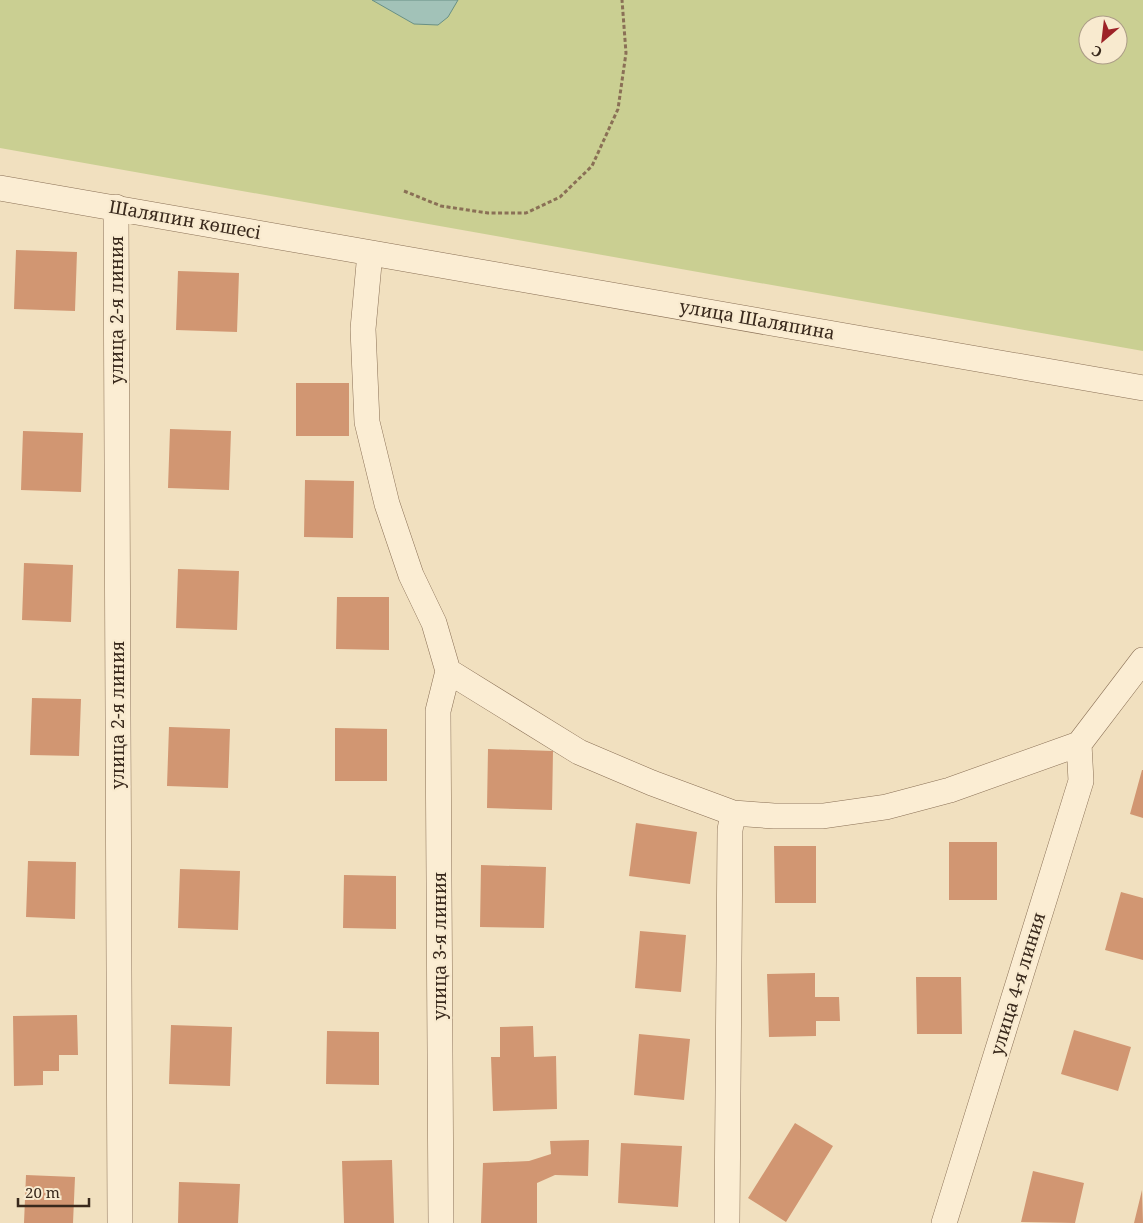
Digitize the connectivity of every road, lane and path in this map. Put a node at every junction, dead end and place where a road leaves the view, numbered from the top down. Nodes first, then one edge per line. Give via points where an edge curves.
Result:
1 (622, 0) edge
2 (0, 188) edge
3 (404, 191) dead end
4 (116, 207) junction
5 (370, 253) junction
6 (1143, 388) edge
7 (1143, 660) edge
8 (448, 671) junction
9 (1079, 744) junction
10 (733, 813) junction
11 (120, 1223) edge
12 (441, 1223) edge
13 (727, 1223) edge
14 (944, 1223) edge

1 - 3 path via 626,52 618,110 592,166 560,197 526,213 488,213 441,206
2 - 4 street, Шаляпин көшесі
4 - 5 street, Шаляпин көшесі
4 - 11 street, улица 2-я линия
5 - 6 street, улица Шаляпина
5 - 8 street via 362,329 366,422 387,504 411,575 434,623
7 - 9 street
8 - 10 street via 579,752 652,784
8 - 12 street, улица 3-я линия via 438,711
9 - 10 street via 950,790 886,807 824,816
9 - 14 street, улица 4-я линия via 1081,782
10 - 13 street via 730,830

